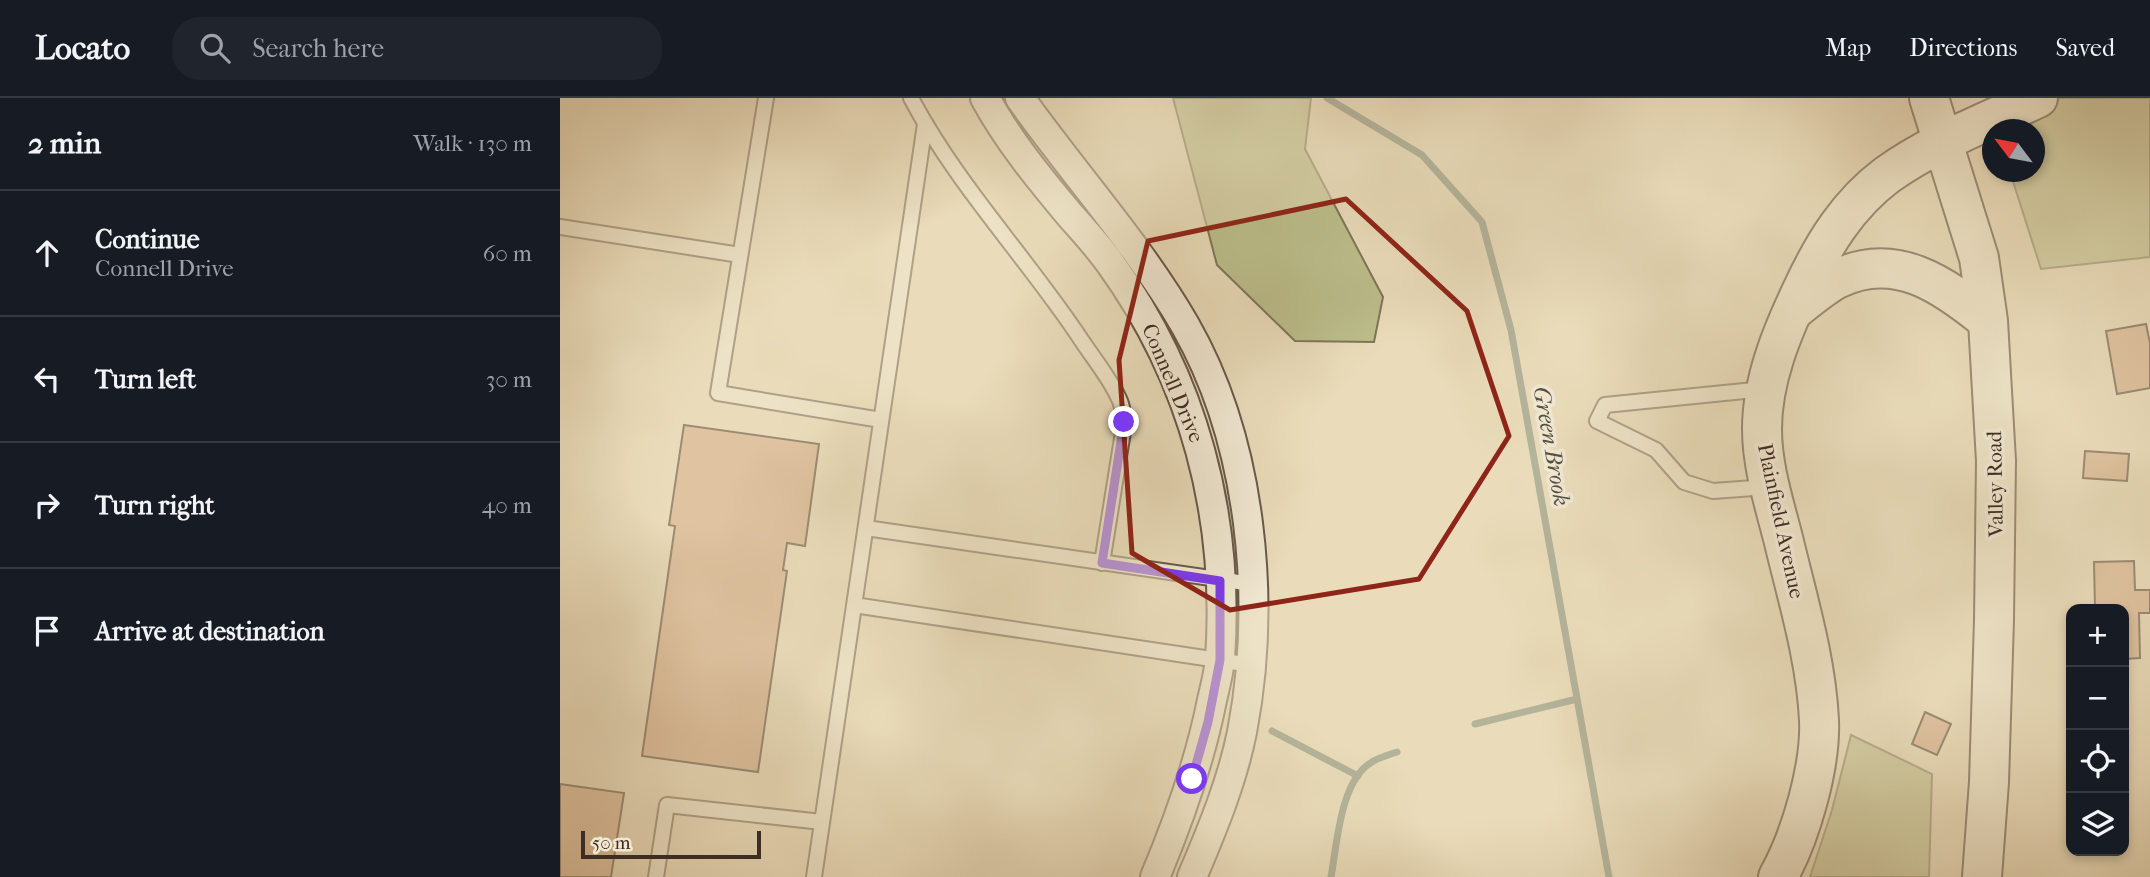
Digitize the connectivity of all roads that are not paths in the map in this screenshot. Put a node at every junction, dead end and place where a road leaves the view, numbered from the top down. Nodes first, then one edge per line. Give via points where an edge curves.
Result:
1 (766, 98) edge
2 (911, 98) edge
3 (985, 98) edge
4 (1020, 98) edge
5 (1930, 98) edge
6 (2038, 98) edge
7 (925, 124) junction
8 (1944, 142) junction
9 (560, 227) edge
10 (740, 255) junction
11 (1791, 312) junction
12 (1988, 321) junction
13 (1766, 389) junction
14 (881, 420) junction
15 (1770, 487) junction
16 (866, 528) junction
17 (1102, 563) junction
18 (1220, 581) junction
19 (1252, 584) junction
20 (854, 605) junction
21 (1220, 660) junction
22 (1251, 665) junction
23 (822, 822) junction
24 (656, 877) edge
25 (814, 877) edge
26 (1155, 877) edge
27 (1192, 877) edge
28 (1779, 877) edge
29 (1982, 877) edge

1 - 10 lane
2 - 7 lane
3 - 18 street, Connell Drive via 998,123 1109,261 1148,320 1200,445 1215,515
4 - 19 street, Connell Drive via 1114,220 1185,326 1233,440 1245,500
5 - 8 main road, Valley Road
6 - 8 main road, Plainfield Avenue
7 - 14 lane
7 - 17 lane via 1060,308 1119,400 1123,432
8 - 11 main road, Plainfield Avenue via 1906,162 1857,202 1830,236
8 - 12 main road, Valley Road via 1979,258
9 - 10 lane
10 - 14 lane via 718,393
11 - 12 main road via 1835,280 1872,268 1894,268 1937,284
11 - 13 main road, Plainfield Avenue
12 - 29 main road, Valley Road via 1996,461 1995,607
13 - 15 main road, Plainfield Avenue via 1762,429
13 - 15 lane via 1605,405 1597,421 1656,450 1684,482 1713,491
14 - 16 lane
15 - 28 main road, Plainfield Avenue via 1804,623 1819,721 1813,776 1799,829
16 - 17 lane
16 - 20 lane
17 - 18 lane
18 - 19 lane
18 - 21 street, Connell Drive
19 - 22 street, Connell Drive
20 - 21 lane
20 - 23 lane
21 - 22 lane
21 - 26 street, Connell Drive via 1192,779
22 - 27 street, Connell Drive via 1242,732 1229,781
23 - 24 lane via 667,805
23 - 25 lane

